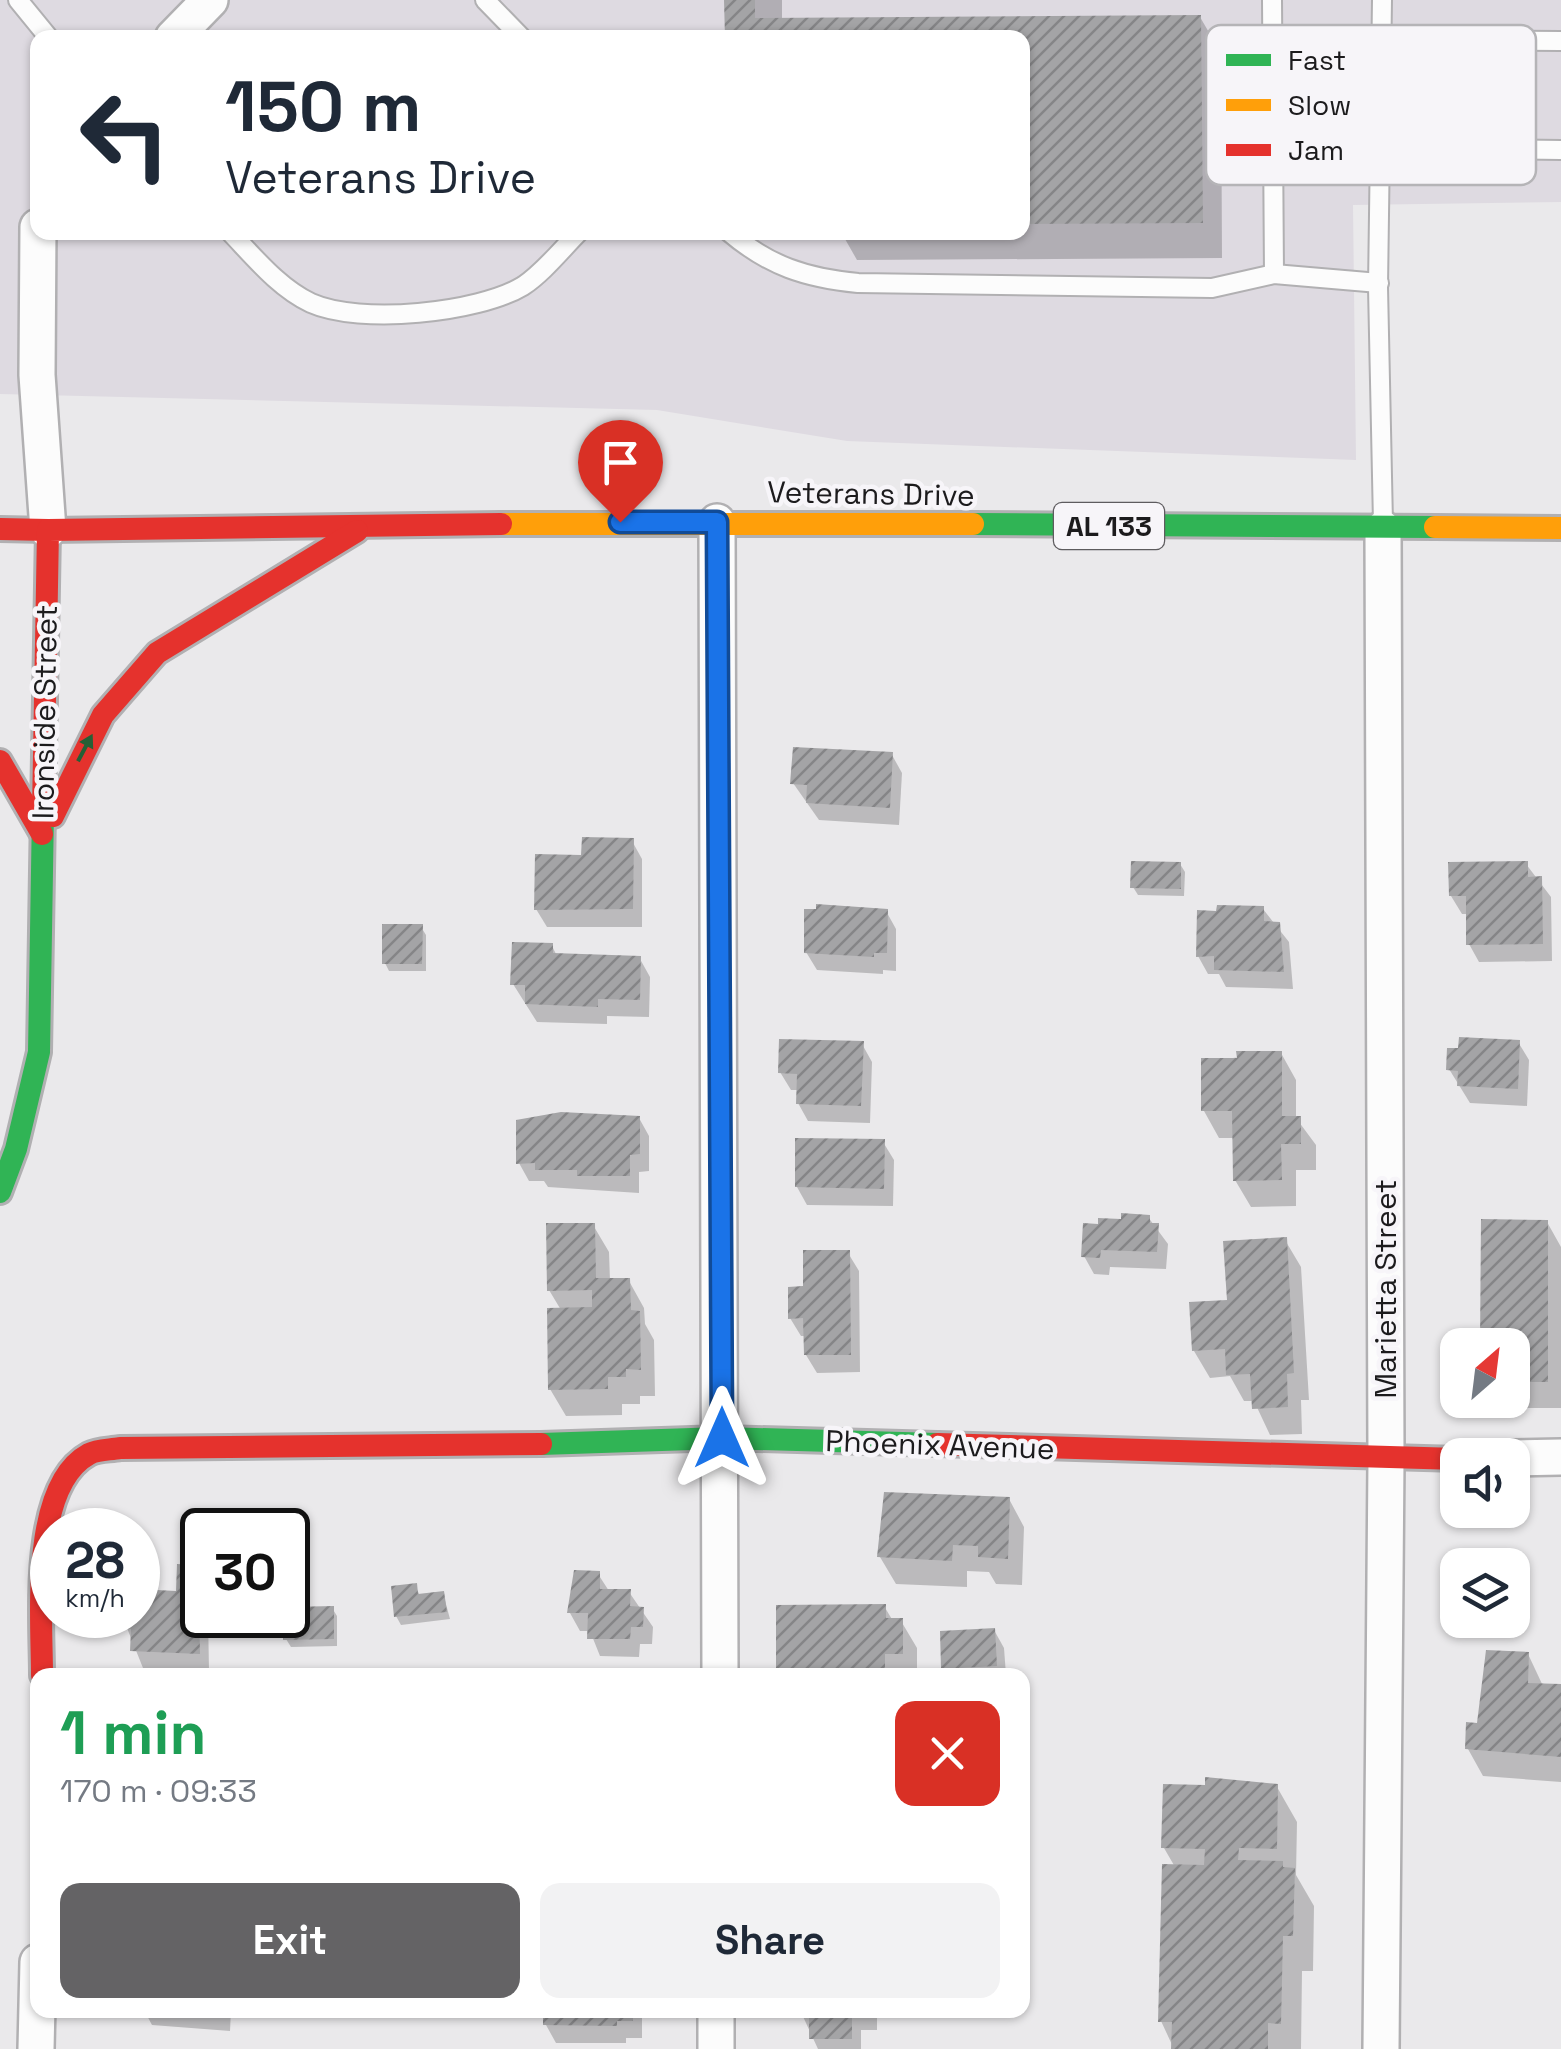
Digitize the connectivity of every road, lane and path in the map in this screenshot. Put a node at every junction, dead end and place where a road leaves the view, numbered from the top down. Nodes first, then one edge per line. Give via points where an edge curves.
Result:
1 (18, 0) edge
2 (210, 0) edge
3 (485, 0) edge
4 (1272, 0) edge
5 (1272, 25) edge
6 (42, 30) edge
7 (181, 30) edge
8 (514, 30) edge
9 (1536, 41) edge
10 (1561, 41) edge
11 (1536, 150) edge
12 (1561, 150) edge
13 (1273, 185) edge
14 (1380, 185) edge
15 (38, 240) edge
16 (238, 240) edge
17 (571, 240) edge
18 (738, 240) edge
19 (1274, 274) junction
20 (1379, 284) junction
21 (717, 522) junction
22 (0, 528) edge
23 (360, 528) junction
24 (1383, 528) junction
25 (1561, 528) edge
26 (48, 530) junction
27 (0, 761) edge
28 (43, 836) junction
29 (0, 1192) edge
30 (722, 1438) junction
31 (1561, 1457) edge
32 (1530, 1458) edge
33 (1440, 1459) edge
34 (1386, 1460) junction
35 (42, 1668) edge
36 (720, 1668) edge
37 (37, 2018) edge
38 (716, 2018) edge
39 (36, 2049) edge
40 (716, 2049) edge
41 (1381, 2049) edge

1 - 6 lane
2 - 7 street
3 - 8 lane
4 - 5 lane
9 - 10 lane
11 - 12 lane
13 - 19 lane
14 - 20 lane
15 - 26 street, Ironside Street
16 - 17 lane via 274,278 311,303 354,315 476,306 524,285
18 - 19 lane via 759,258 809,278 858,284 1212,288
19 - 20 lane
20 - 24 lane
21 - 23 main road, Veterans Drive / AL 133
21 - 24 main road, Veterans Drive / AL 133
21 - 30 street
22 - 26 main road, Veterans Drive
23 - 26 main road, Veterans Drive / AL 133
28 -> 23 main road via 103,715 156,653
24 - 25 main road, Veterans Drive / AL 133
24 - 34 street, Marietta Street
26 - 28 main road, Ironside Street
27 - 28 main road
28 - 29 main road, Ironside Street via 39,1052
30 - 34 main road, Phoenix Avenue
30 - 35 main road, Phoenix Avenue via 424,1448 120,1448 88,1454 52,1505 44,1549
30 - 36 street
31 - 32 street
33 - 34 main road, Phoenix Avenue
34 - 41 street, Marietta Street
37 - 39 street
38 - 40 street

